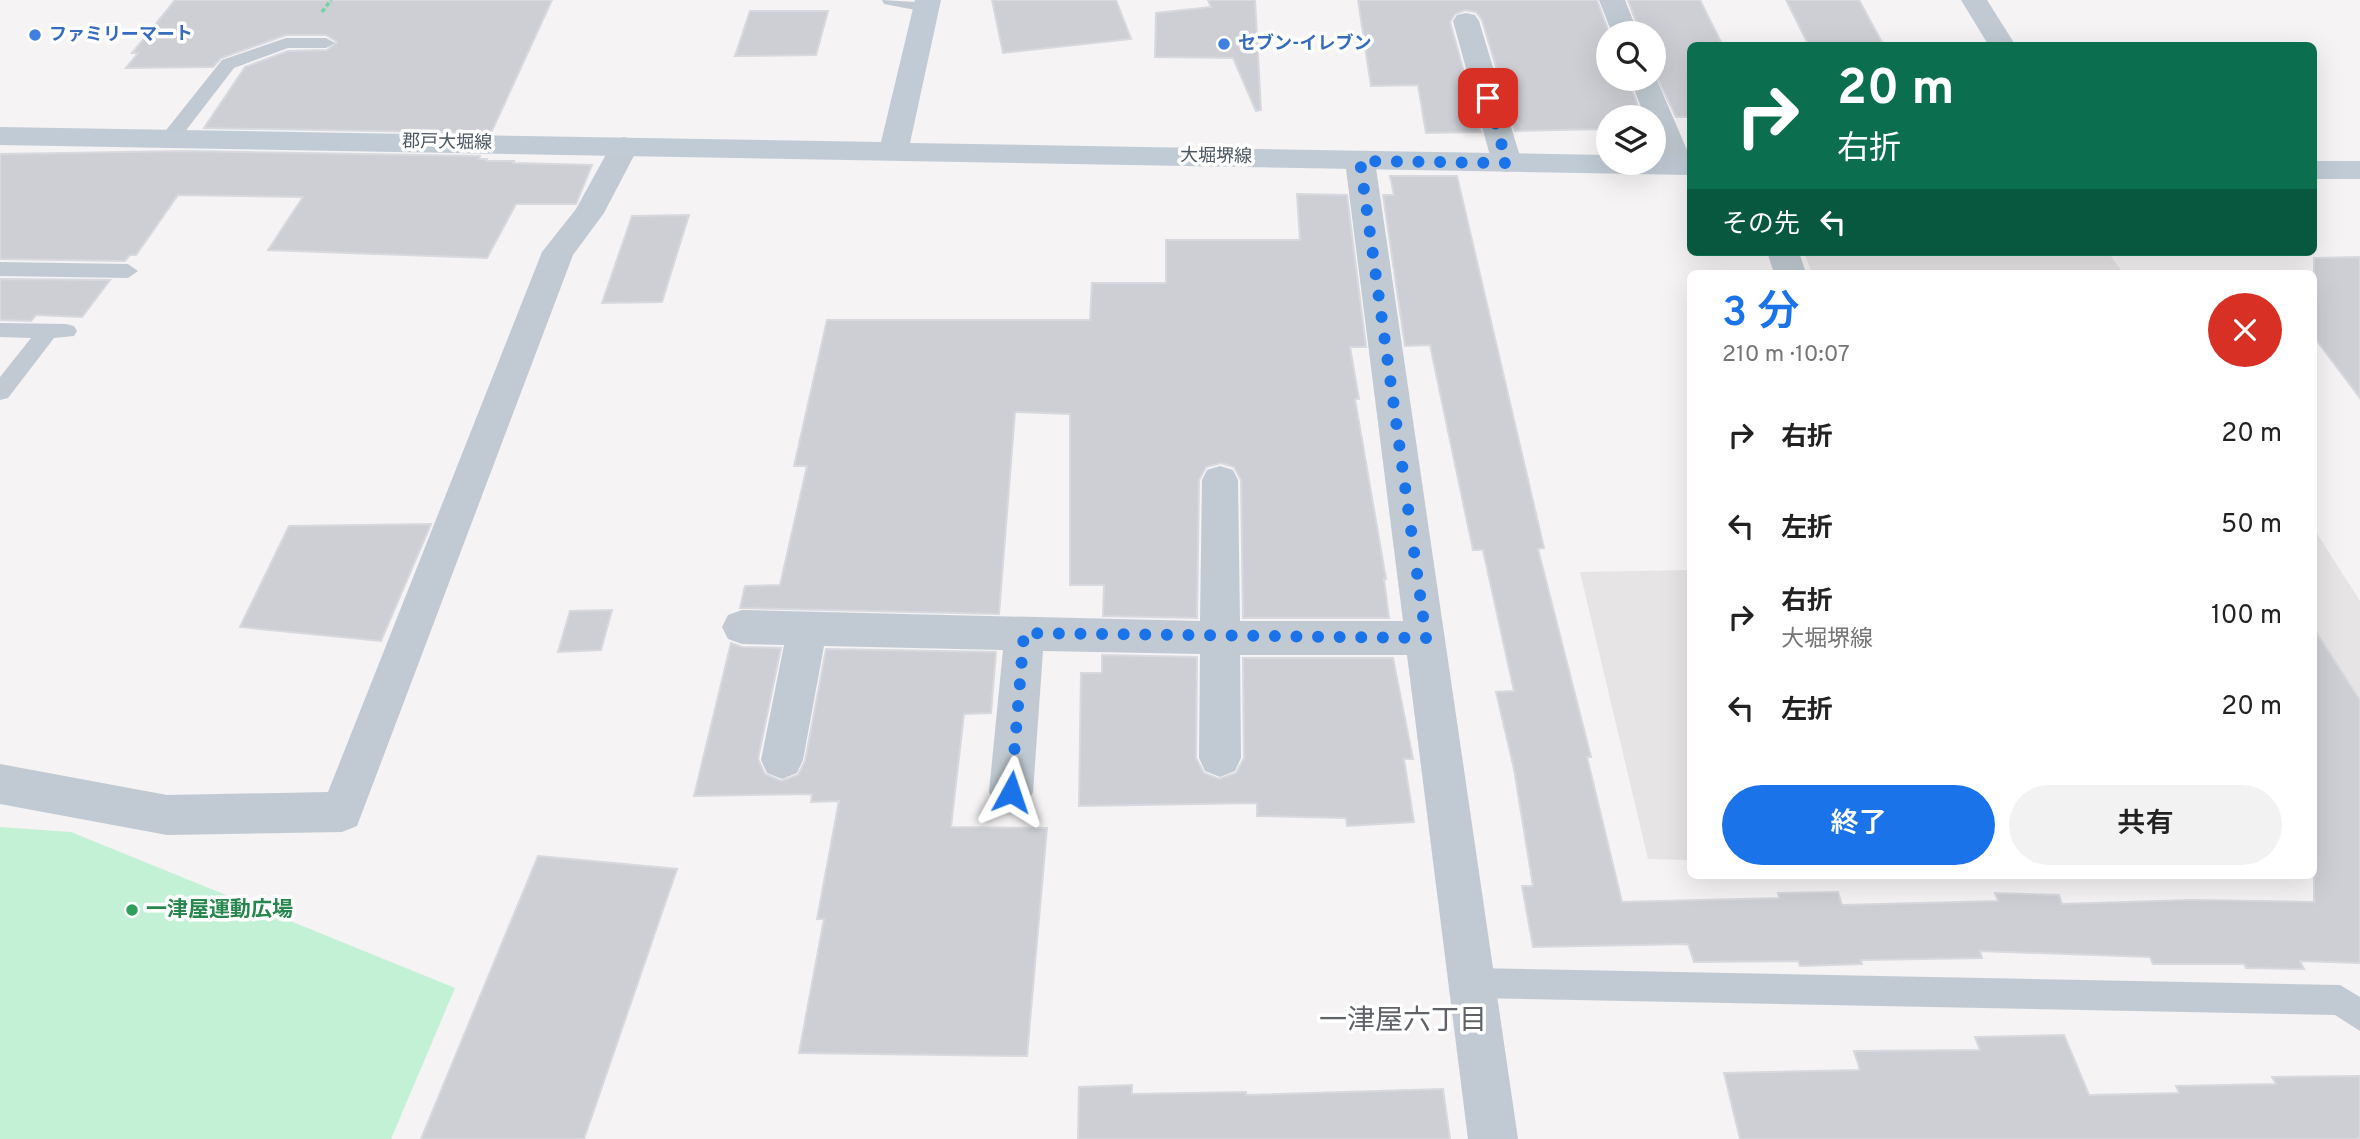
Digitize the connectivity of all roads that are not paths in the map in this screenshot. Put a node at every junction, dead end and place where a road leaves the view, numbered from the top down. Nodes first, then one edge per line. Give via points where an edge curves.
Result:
1 (890, 0) edge
2 (1612, 0) edge
3 (1974, 0) edge
4 (927, 3) edge
5 (1466, 21) dead end
6 (1620, 21) edge
7 (2000, 42) edge
8 (326, 43) dead end
9 (1650, 91) edge
10 (0, 136) edge
11 (170, 138) junction
12 (624, 146) junction
13 (894, 150) junction
14 (1360, 161) junction
15 (1507, 163) junction
16 (1685, 165) edge
17 (2317, 170) edge
18 (2360, 170) edge
19 (0, 268) edge
20 (128, 271) dead end
21 (0, 330) edge
22 (0, 392) edge
23 (1220, 480) dead end
24 (742, 627) dead end
25 (807, 629) junction
26 (1024, 633) junction
27 (1220, 638) junction
28 (1426, 638) junction
29 (1220, 758) dead end
30 (782, 760) dead end
31 (0, 784) edge
32 (1011, 792) dead end
33 (1472, 983) junction
34 (2360, 1016) edge
35 (1493, 1139) edge

1 - 4 lane
2 - 6 street
3 - 7 street
4 - 13 main road
5 - 15 street
8 - 11 lane via 286,43 228,64
9 - 16 street
10 - 11 main road, 郡戸大堀線
11 - 12 main road, 郡戸大堀線
12 - 13 main road, 郡戸大堀線
12 - 31 street via 589,213 558,252 342,812 167,816
13 - 14 main road, 大堀堺線
14 - 15 main road, 大堀堺線
14 - 28 street
15 - 16 main road, 大堀堺線
17 - 18 main road
19 - 20 lane
21 - 22 lane via 57,331
23 - 27 street
24 - 25 street
25 - 26 street
25 - 30 street
26 - 27 street
26 - 32 street
27 - 28 street
27 - 29 street
28 - 33 street
33 - 34 lane via 2340,1000
33 - 35 street

